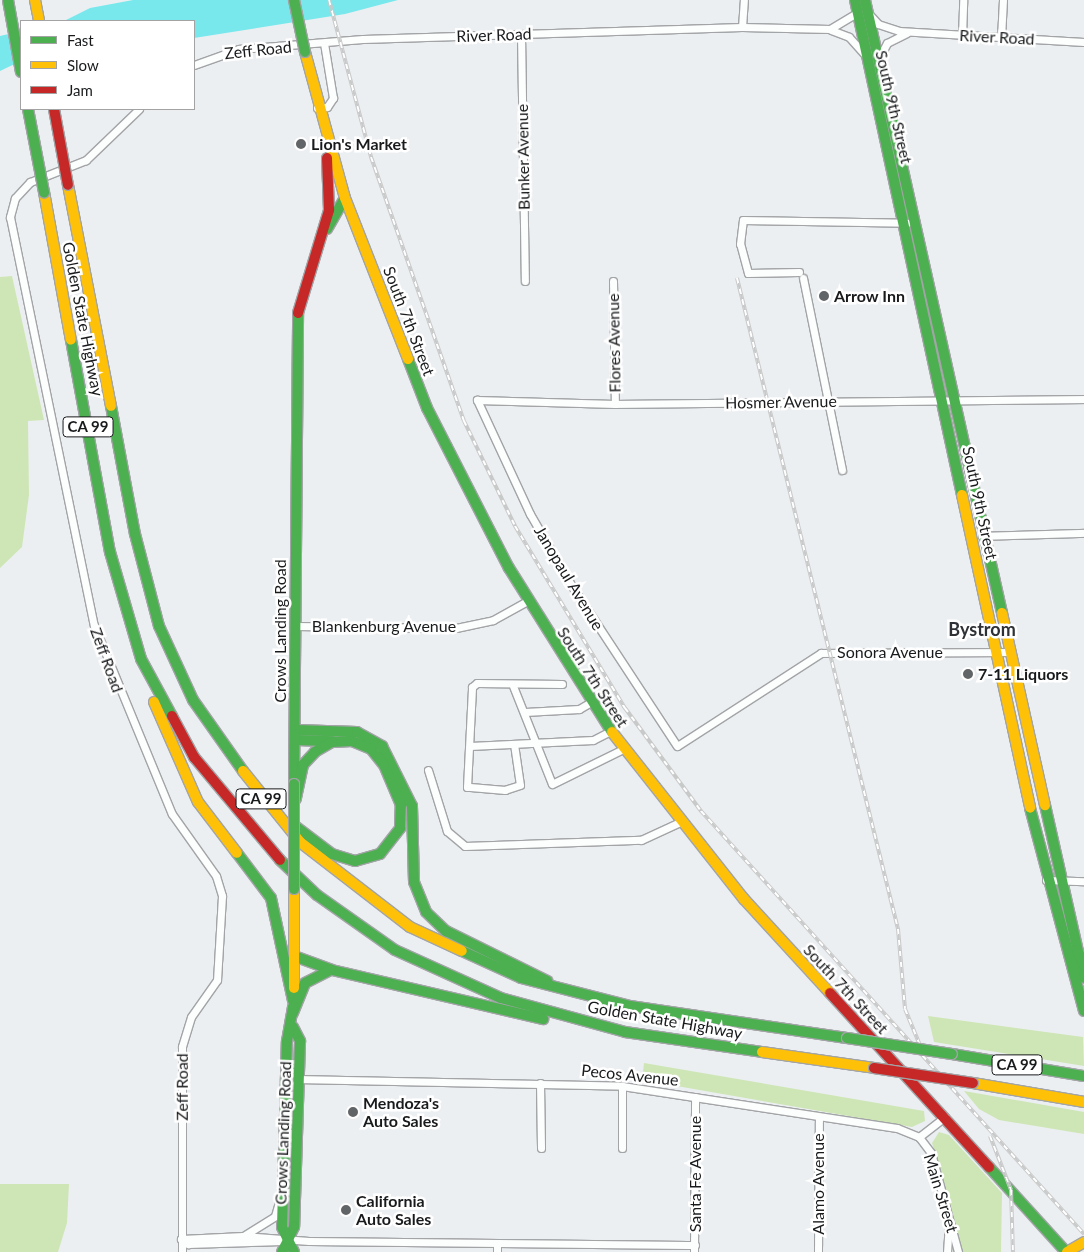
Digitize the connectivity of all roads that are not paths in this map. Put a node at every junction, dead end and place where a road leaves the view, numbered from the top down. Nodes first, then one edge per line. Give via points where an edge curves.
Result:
1 (8, 0) edge
2 (35, 0) edge
3 (294, 0) edge
4 (744, 0) edge
5 (865, 0) edge
6 (962, 0) edge
7 (1003, 0) edge
8 (860, 8) edge
9 (38, 20) edge
10 (742, 27) junction
11 (830, 29) junction
12 (910, 32) junction
13 (520, 34) junction
14 (962, 36) junction
15 (1002, 38) junction
16 (1084, 42) edge
17 (324, 43) junction
18 (867, 58) junction
19 (878, 59) junction
20 (195, 64) edge
21 (20, 66) edge
22 (317, 108) junction
23 (28, 110) edge
24 (54, 110) edge
25 (138, 110) edge
26 (324, 130) junction
27 (345, 198) junction
28 (917, 222) junction
29 (905, 223) junction
30 (321, 238) junction
31 (525, 281) dead end
32 (613, 281) dead end
33 (1084, 399) edge
34 (477, 400) joint
35 (943, 400) junction
36 (955, 400) junction
37 (827, 402) junction
38 (615, 404) junction
39 (842, 470) dead end
40 (1084, 533) edge
41 (985, 536) junction
42 (972, 537) junction
43 (527, 601) junction
44 (295, 626) junction
45 (996, 652) junction
46 (1010, 652) junction
47 (142, 659) junction
48 (562, 684) dead end
49 (513, 686) junction
50 (591, 702) junction
51 (525, 712) junction
52 (611, 731) junction
53 (296, 735) junction
54 (342, 741) junction
55 (537, 742) junction
56 (514, 744) junction
57 (470, 746) junction
58 (677, 746) joint
59 (623, 749) junction
60 (428, 770) dead end
61 (296, 784) junction
62 (265, 803) junction
63 (680, 822) junction
64 (1046, 880) junction
65 (1061, 881) junction
66 (1084, 881) edge
67 (1077, 950) junction
68 (294, 956) junction
69 (1084, 965) edge
70 (332, 970) junction
71 (1084, 978) edge
72 (560, 990) junction
73 (293, 1001) junction
74 (1084, 1011) edge
75 (293, 1013) junction
76 (293, 1027) junction
77 (625, 1032) junction
78 (1083, 1076) edge
79 (300, 1079) junction
80 (540, 1083) junction
81 (622, 1086) junction
82 (695, 1097) junction
83 (1084, 1102) edge
84 (945, 1116) junction
85 (818, 1117) junction
86 (919, 1137) junction
87 (541, 1148) dead end
88 (622, 1148) dead end
89 (283, 1188) junction
90 (950, 1217) junction
91 (243, 1236) junction
92 (182, 1239) junction
93 (288, 1240) junction
94 (1084, 1242) edge
95 (498, 1243) junction
96 (694, 1248) edge
97 (182, 1252) edge
98 (282, 1252) edge
99 (294, 1252) edge
100 (497, 1252) edge
101 (818, 1252) edge
102 (947, 1252) edge
103 (958, 1252) edge
104 (1066, 1252) edge

1 - 21 main road
2 - 9 main road
3 - 22 main road, South 7th Street, bridge
4 - 10 street
5 - 8 main road, South 9th Street
6 - 14 street
7 - 15 street
8 - 11 street
8 - 12 street, River Road via 878,24
8 - 18 main road, South 9th Street
8 - 19 main road, South 9th Street
10 - 11 street, River Road
10 - 13 street, River Road
11 - 18 street, River Road via 849,37
12 - 14 street, River Road
12 - 19 street via 887,44
13 - 17 street, River Road
13 - 31 street, Bunker Avenue
14 - 15 street, River Road
15 - 16 street, River Road
17 - 20 street, Zeff Road via 226,51
17 - 22 street via 334,98 327,107
18 - 29 main road, South 9th Street
19 - 28 main road, South 9th Street
22 - 26 main road, South 7th Street
23 - 47 main road, Golden State Highway / CA 99, bridge via 110,552
24 - 62 main road, Golden State Highway / CA 99, bridge via 150,598 193,700
25 - 92 street, Zeff Road via 86,160 30,182 15,198 10,217 94,625 172,814 216,876 222,896 217,980 192,1018 182,1047
26 - 27 main road, South 7th Street
26 - 30 main road, Crows Landing Road via 331,195
27 - 30 main road, Crows Landing Road
27 - 43 main road, South 7th Street via 428,408
28 - 29 street
28 - 36 main road, South 9th Street
29 - 35 main road, South 9th Street
29 - 37 street via 742,220 740,244 748,273 801,275
30 - 44 main road, Crows Landing Road via 298,306
32 - 38 street, Flores Avenue
33 - 36 street, Hosmer Avenue
34 - 38 street, Hosmer Avenue
34 - 58 street, Janopaul Avenue via 530,514 570,583
35 - 36 street, Hosmer Avenue
35 - 37 street, Hosmer Avenue
35 - 42 main road, South 9th Street
36 - 41 main road, South 9th Street
37 - 38 street, Hosmer Avenue
37 - 39 street
40 - 41 street
41 - 42 street
41 - 46 main road, South 9th Street
42 - 45 main road, South 9th Street
43 - 44 street, Blankenburg Avenue via 493,620 456,628
43 - 50 main road, South 7th Street
44 - 53 main road, Crows Landing Road
45 - 46 street, Sonora Avenue
45 - 58 street, Sonora Avenue via 821,653
45 - 64 main road, South 9th Street
46 - 65 main road, South 9th Street
47 - 73 main road via 147,686 198,802 270,898
47 - 77 main road, Golden State Highway / CA 99 via 179,732 213,784 317,896 395,950 447,976 501,998
48 - 49 street
49 - 51 street via 518,704
49 - 57 street via 477,683 472,687
50 - 51 street via 579,709
50 - 52 main road, South 7th Street
51 - 55 street
52 - 55 street via 593,740
52 - 59 main road, South 7th Street
53 - 54 main road
53 - 61 main road, Crows Landing Road
53 - 72 main road via 357,732 382,746 412,806 414,882 426,912 446,931 540,975
54 - 61 main road via 315,752 303,765
54 - 62 main road via 371,749 398,796 400,828 380,854 362,860 339,857
55 - 56 street
55 - 59 street via 552,784
56 - 57 street
56 - 57 street via 520,785 505,790 467,787
59 - 63 main road, South 7th Street
60 - 63 street via 447,831 465,846 641,840
61 - 68 main road, Crows Landing Road, bridge
62 - 72 main road, Golden State Highway / CA 99 via 306,848 390,914 485,965
63 - 84 main road, South 7th Street via 744,899
64 - 65 street
64 - 74 main road, South 9th Street
65 - 66 street
65 - 67 main road, South 9th Street
67 - 69 main road
67 - 71 main road, South 9th Street
68 - 70 main road
68 - 73 main road, Crows Landing Road
70 - 75 main road via 317,973 305,983
70 - 77 main road via 544,1019
72 - 78 main road, Golden State Highway / CA 99, bridge via 630,1006
73 - 75 main road, Crows Landing Road
75 - 76 main road, Crows Landing Road
76 - 79 main road, Crows Landing Road via 300,1040
76 - 89 main road, Crows Landing Road via 287,1041
77 - 83 main road, Golden State Highway / CA 99, bridge
79 - 80 street, Pecos Avenue
79 - 93 main road, Crows Landing Road via 294,1227
80 - 81 street, Pecos Avenue
80 - 87 street
81 - 82 street, Pecos Avenue
81 - 88 street
82 - 85 street, Pecos Avenue
82 - 96 street, Santa Fe Avenue
84 - 86 street
84 - 104 main road, South 7th Street
85 - 86 street, Pecos Avenue via 897,1128
85 - 101 street, Alamo Avenue
86 - 90 street, Main Street via 931,1153
89 - 91 street via 274,1216
89 - 93 main road, Crows Landing Road via 282,1227
90 - 102 street
90 - 103 street, Main Street
91 - 92 street
91 - 93 street
92 - 93 street via 188,1244
92 - 97 street, Zeff Road
93 - 95 street
93 - 98 main road, Crows Landing Road
93 - 99 main road, Crows Landing Road
94 - 104 main road
95 - 96 street
95 - 100 street

